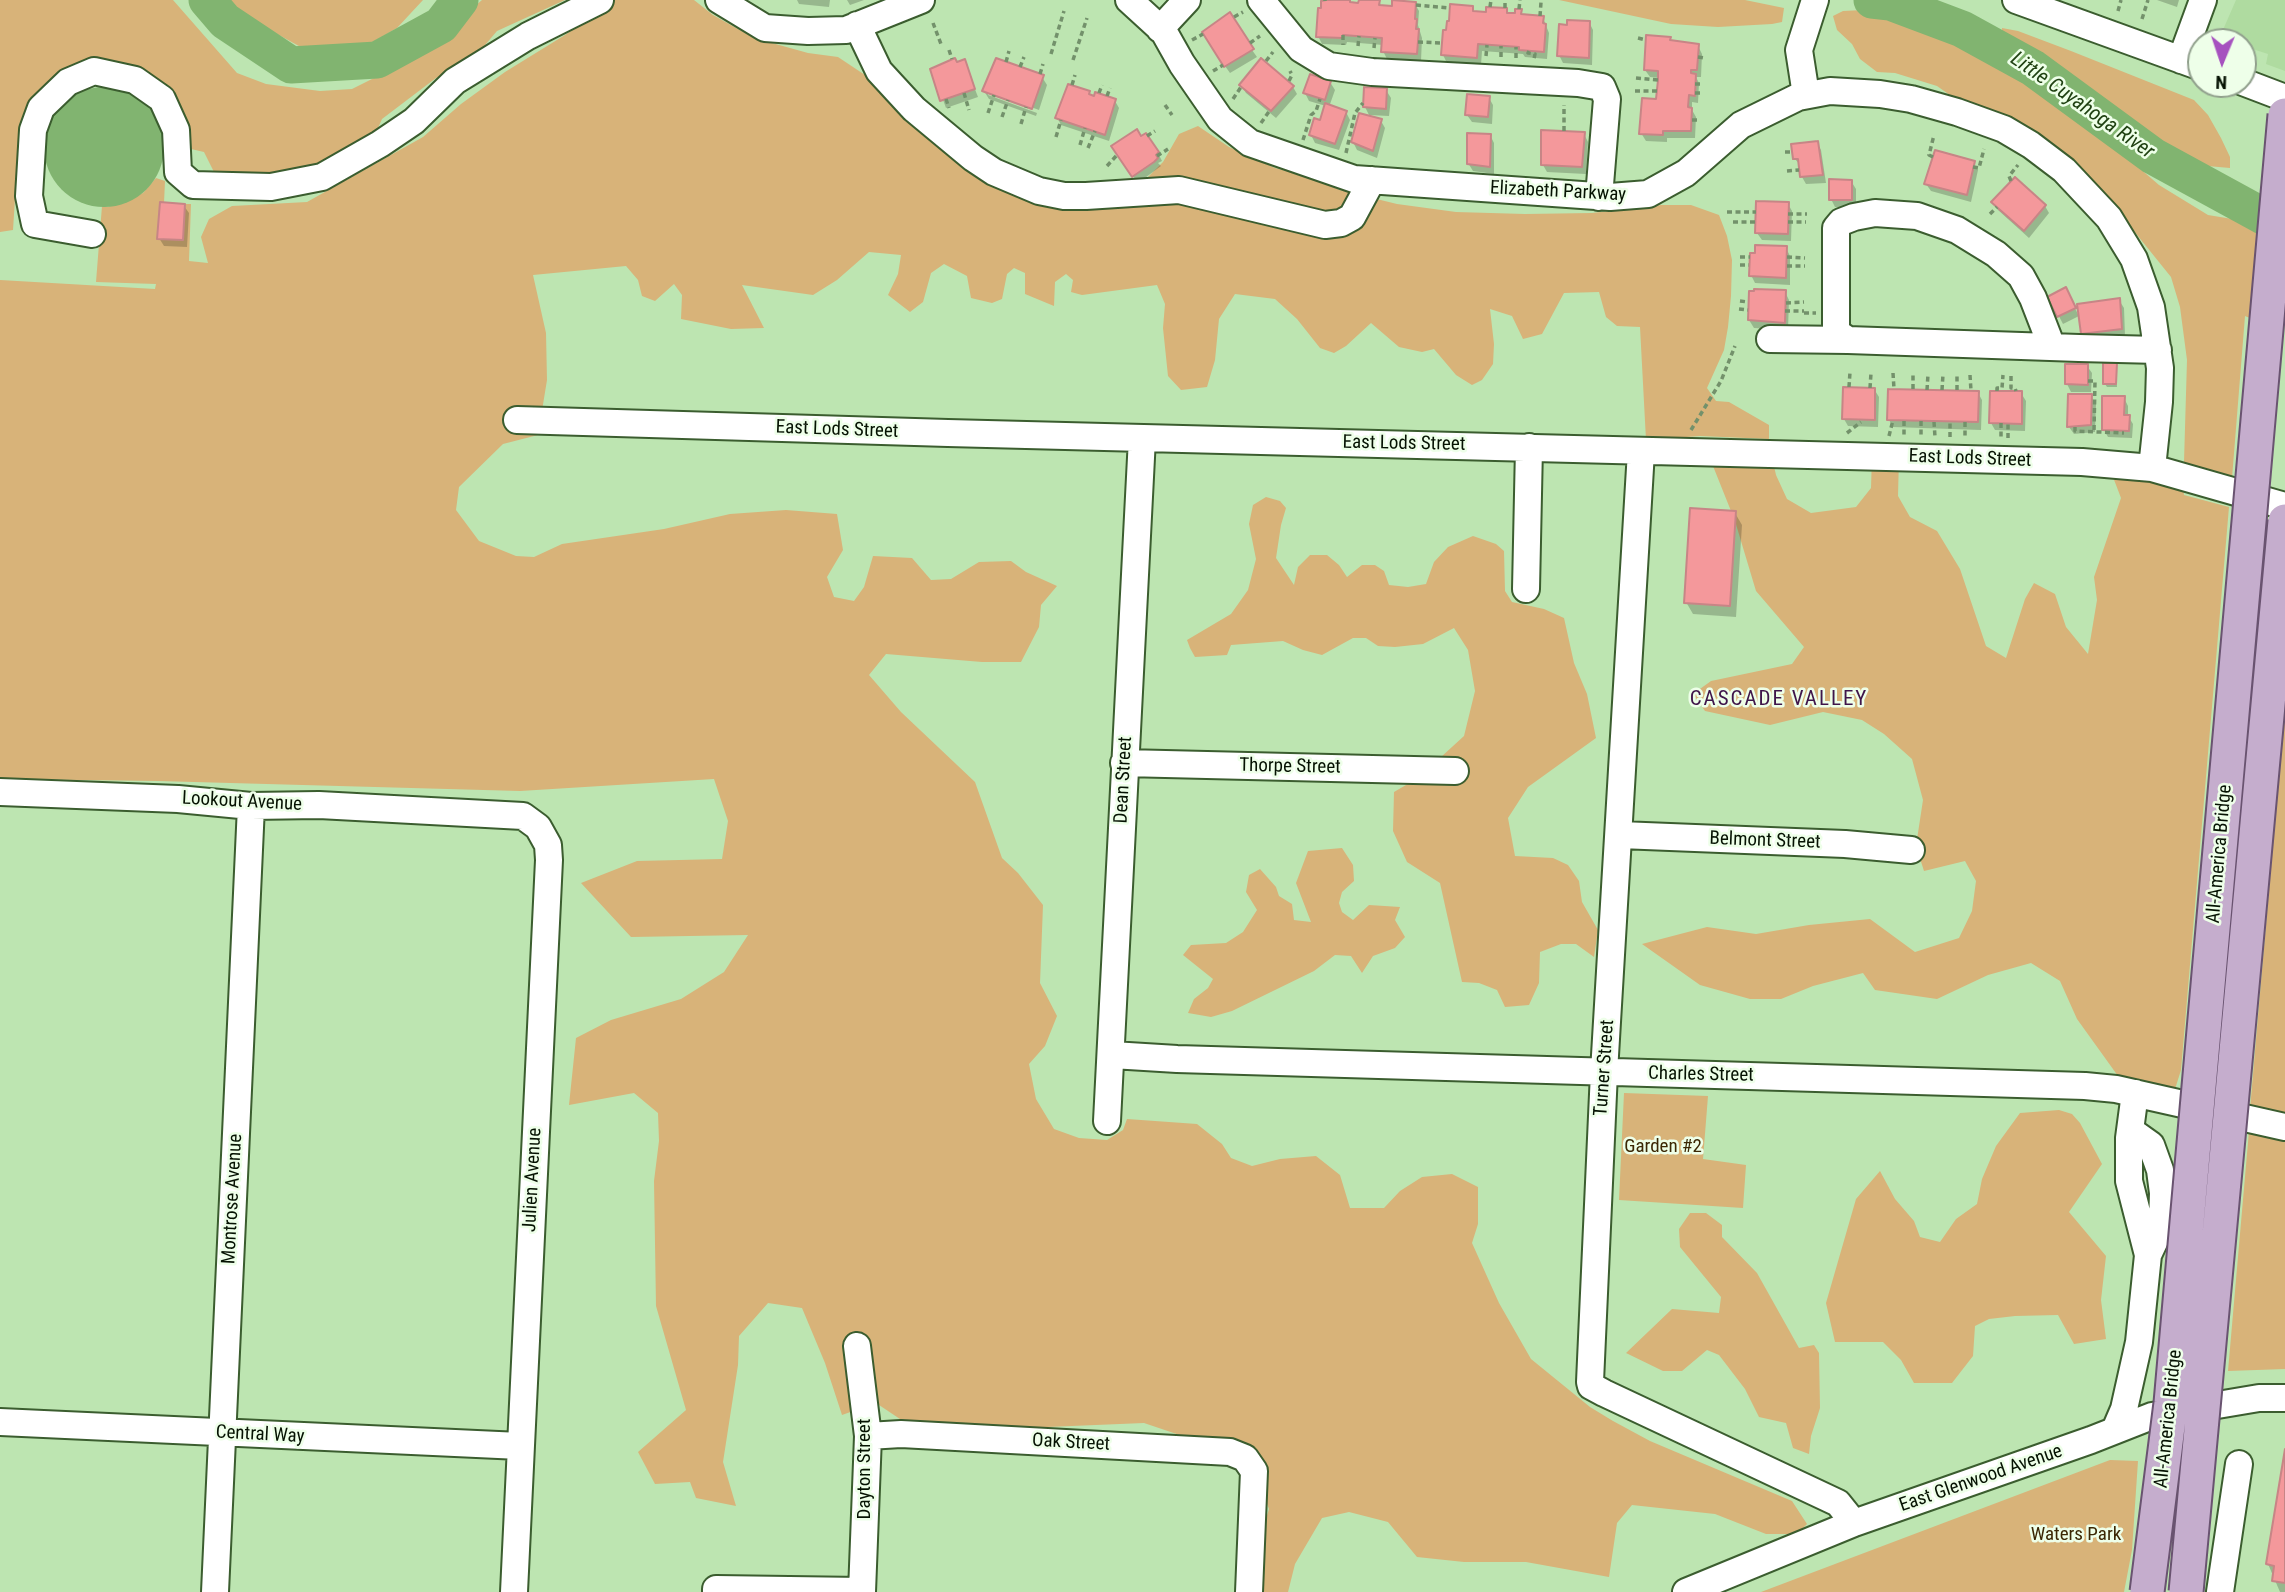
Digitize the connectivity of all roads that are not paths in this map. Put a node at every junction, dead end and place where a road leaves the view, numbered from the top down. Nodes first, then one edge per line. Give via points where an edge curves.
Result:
1 (600, 0) edge
2 (719, 0) edge
3 (1129, 0) edge
4 (1187, 0) edge
5 (2016, 0) edge
6 (2203, 0) edge
7 (1252, 6) edge
8 (1812, 10) edge
9 (927, 11) edge
10 (857, 25) junction
11 (2198, 28) edge
12 (1160, 29) junction
13 (2187, 63) edge
14 (2257, 87) edge
15 (1806, 95) junction
16 (2285, 98) edge
17 (2285, 115) edge
18 (1372, 180) junction
19 (1599, 197) junction
20 (92, 234) dead end
21 (1770, 339) dead end
22 (1848, 340) junction
23 (2052, 347) junction
24 (2158, 351) junction
25 (517, 420) dead end
26 (1142, 438) junction
27 (1530, 447) junction
28 (1641, 451) junction
29 (2152, 468) junction
30 (2285, 506) edge
31 (2285, 521) edge
32 (1526, 589) dead end
33 (1124, 763) junction
34 (1455, 771) dead end
35 (0, 792) edge
36 (251, 806) junction
37 (485, 814) joint
38 (1620, 835) junction
39 (1911, 850) dead end
40 (1112, 1055) junction
41 (1604, 1073) junction
42 (2135, 1093) junction
43 (1107, 1121) dead end
44 (2285, 1127) edge
45 (857, 1346) dead end
46 (2285, 1398) edge
47 (0, 1422) edge
48 (2115, 1430) junction
49 (222, 1433) junction
50 (869, 1436) junction
51 (520, 1446) junction
52 (2239, 1464) dead end
53 (1854, 1523) junction
54 (862, 1591) edge
55 (215, 1592) edge
56 (513, 1592) edge
57 (716, 1592) edge
58 (1249, 1592) edge
59 (1686, 1592) edge
60 (2147, 1592) edge
61 (2186, 1592) edge
62 (2221, 1592) edge

1 - 20 street via 528,36 455,81 414,121 322,177 271,187 193,186 178,172 176,130 163,99 135,80 94,71 68,82 41,108 33,130 29,196 35,224
2 - 10 street via 765,28 846,30
3 - 12 street, Elizabeth Parkway
4 - 12 street
5 - 13 street
6 - 11 street
7 - 19 street via 1329,66 1602,87 1607,99
8 - 15 street via 1799,50
9 - 10 street
10 - 18 street via 879,71 914,108 972,158 1039,191 1086,197 1179,190 1325,225 1352,217
12 - 18 street, Elizabeth Parkway via 1220,119 1251,143 1354,179
14 - 16 street
15 - 19 street, Elizabeth Parkway via 1741,125 1686,173 1647,194
15 - 24 street, Elizabeth Parkway via 1830,90 1911,99 1988,122 2031,145 2094,200 2124,240 2147,291
17 - 60 main road, All-America Bridge, bridge via 2171,1403
18 - 19 street, Elizabeth Parkway
21 - 22 street
22 - 23 street
22 - 23 street via 1836,332 1836,228 1841,222 1875,213 1917,216 1957,230 1996,254 2021,276
23 - 24 street
24 - 29 street, Elizabeth Parkway via 2159,401
25 - 26 street, East Lods Street
26 - 27 street, East Lods Street
26 - 33 street, Dean Street
27 - 28 street, East Lods Street
27 - 32 street
28 - 29 street, East Lods Street via 2082,462
28 - 38 street, Turner Street
29 - 30 street, East Lods Street
31 - 61 main road, All-America Bridge, bridge
33 - 34 street, Thorpe Street
33 - 40 street, Dean Street
35 - 36 street, Lookout Avenue
36 - 37 street, Lookout Avenue
36 - 49 street, Montrose Avenue
37 - 51 street, Julien Avenue via 523,816 538,827 548,845
38 - 39 street, Belmont Street
38 - 41 street, Turner Street
40 - 41 street, Charles Street
40 - 43 street, Dean Street
41 - 42 street, Charles Street via 2085,1086
41 - 53 street, Turner Street via 1591,1386 1838,1503
42 - 44 street, Charles Street
42 - 48 street via 2129,1181 2148,1255 2139,1342
45 - 50 street, Dayton Street
46 - 48 street, East Glenwood Avenue via 2152,1416
47 - 49 street, Central Way
48 - 53 street, East Glenwood Avenue
49 - 51 street, Central Way
49 - 55 street, Montrose Avenue
50 - 54 street, Dayton Street
50 - 58 street, Oak Street via 1230,1452 1245,1458 1252,1465 1255,1483
51 - 56 street, Julien Avenue
52 - 62 street
53 - 59 street, East Glenwood Avenue
54 - 57 street

